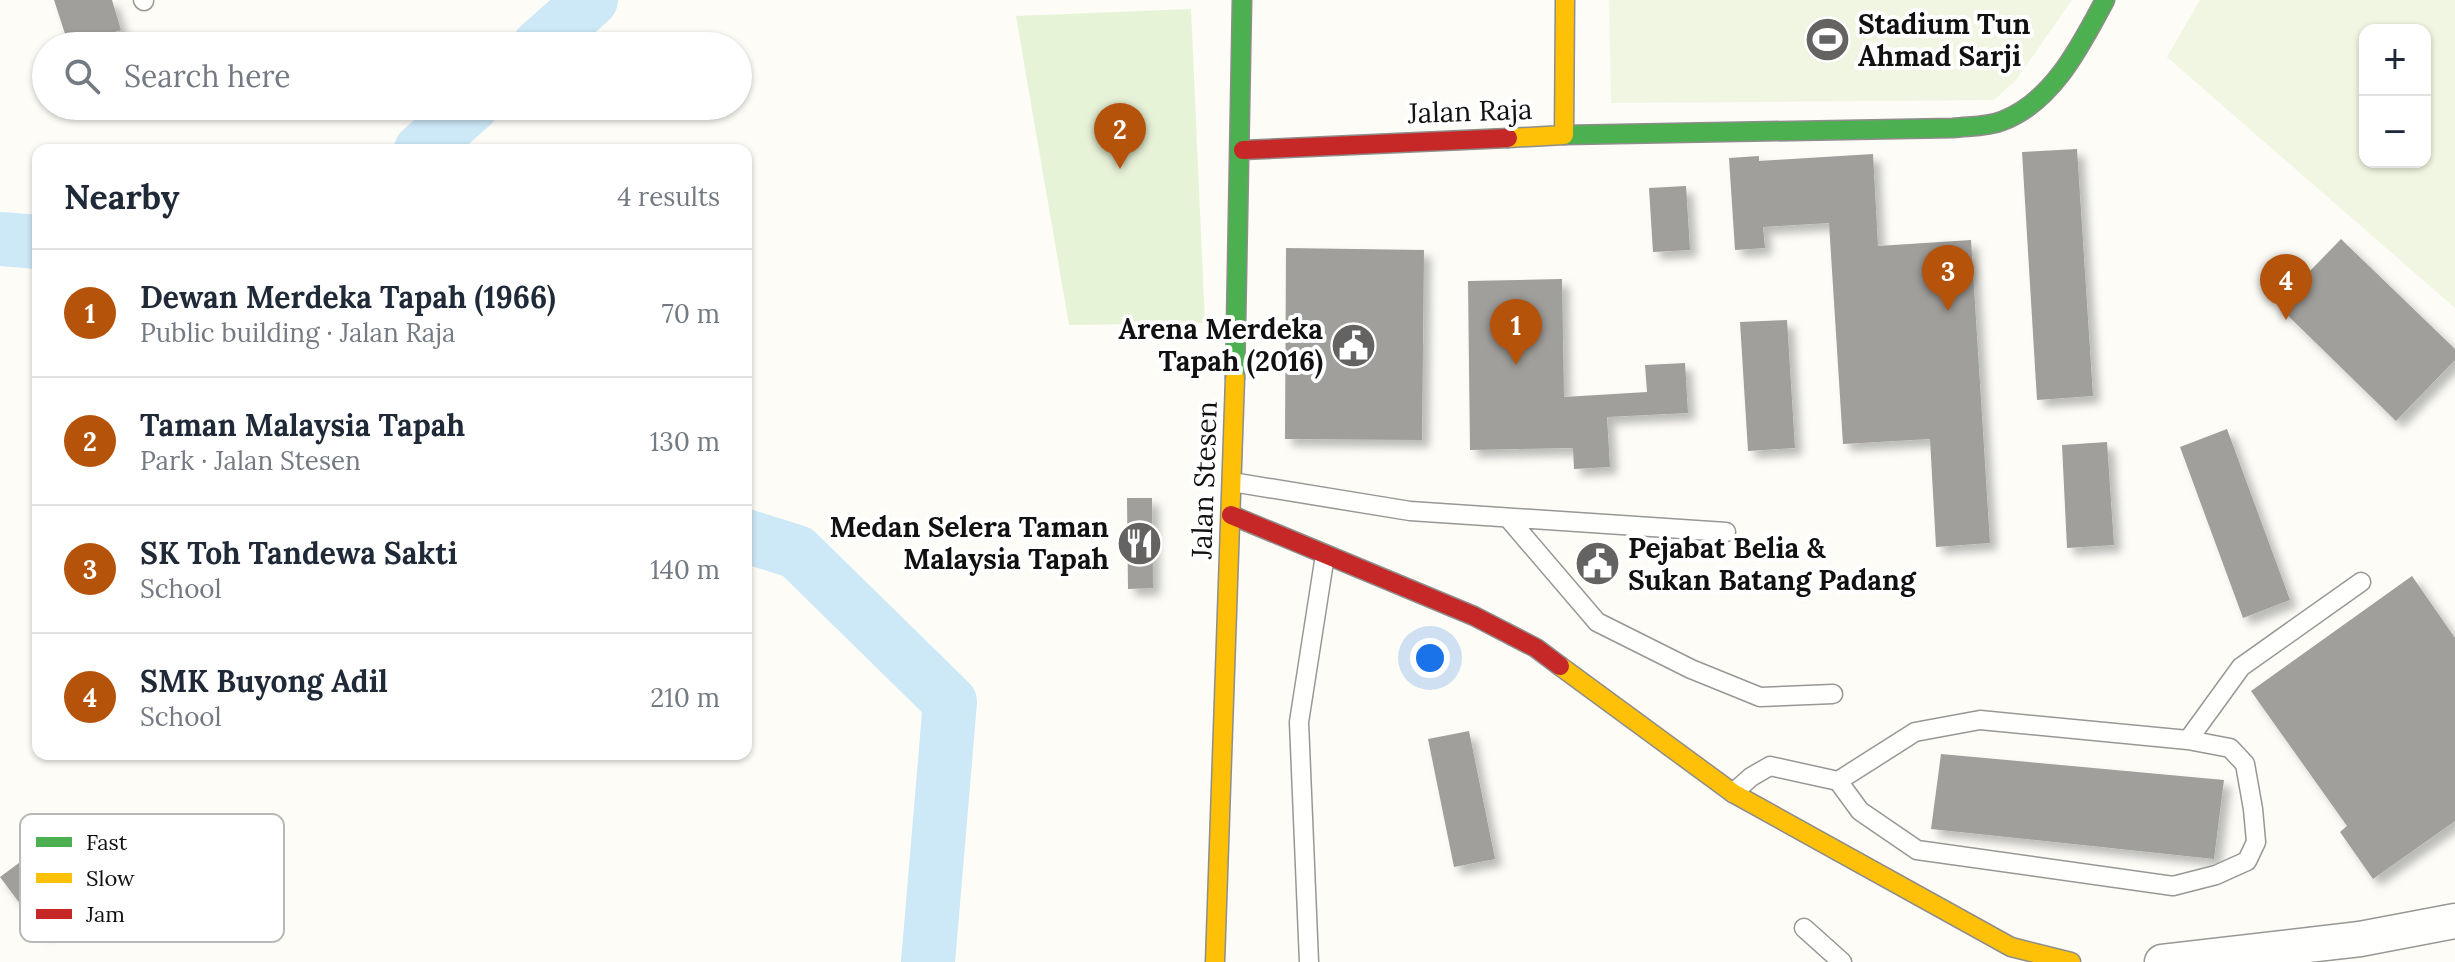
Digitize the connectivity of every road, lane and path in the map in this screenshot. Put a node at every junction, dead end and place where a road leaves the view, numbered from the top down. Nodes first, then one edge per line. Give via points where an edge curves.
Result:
1 (1242, 0) edge
2 (1565, 0) edge
3 (2105, 0) edge
4 (1564, 135) junction
5 (1243, 150) junction
6 (1232, 482) junction
7 (1231, 515) junction
8 (1508, 518) junction
9 (1726, 532) dead end
10 (1325, 555) junction
11 (2361, 582) dead end
12 (1833, 694) dead end
13 (2188, 740) junction
14 (1838, 781) junction
15 (1733, 793) junction
16 (2455, 921) edge
17 (1804, 928) dead end
18 (1215, 962) edge
19 (1309, 962) edge
20 (1842, 962) edge
21 (2071, 962) edge
22 (2162, 962) edge

1 - 5 street, Jalan Stesen
2 - 4 street, Jalan Raja
3 - 4 street via 2084,41 2053,80 2027,110 2002,121 1953,128
4 - 5 street, Jalan Raja
5 - 6 street, Jalan Stesen
6 - 7 street, Jalan Stesen
6 - 8 lane via 1410,511
7 - 10 street
7 - 18 street, Jalan Stesen
8 - 9 lane
8 - 12 lane via 1597,622 1760,697
10 - 15 street via 1474,616 1536,648
10 - 19 lane via 1299,722
11 - 13 lane via 2241,667
13 - 14 lane via 1980,720 1915,732
13 - 14 lane via 2230,748 2245,764 2256,842 2247,861 2173,886 1917,850 1860,811
14 - 15 lane via 1770,766
15 - 21 street via 2011,947
16 - 22 street via 2360,939
17 - 20 lane

